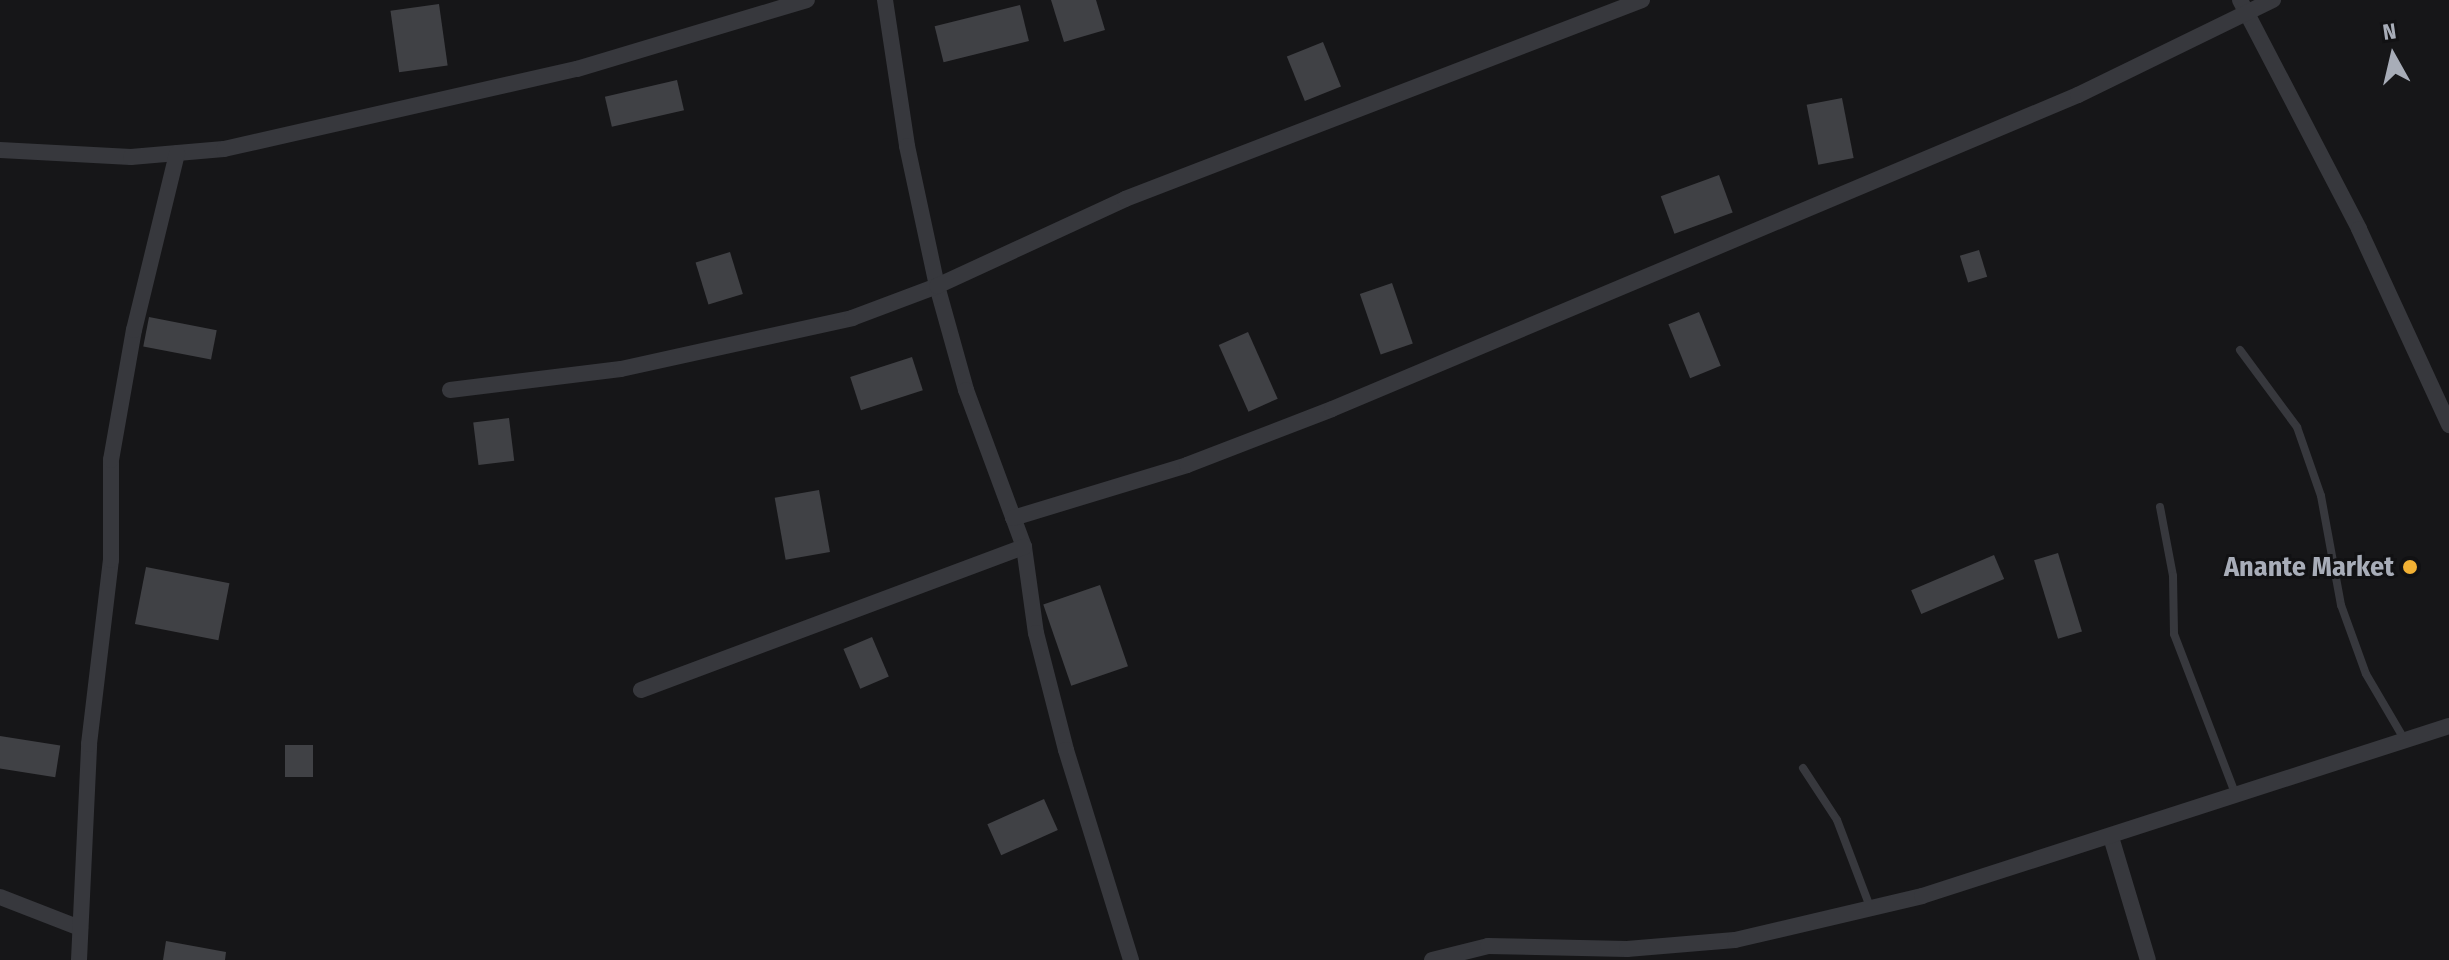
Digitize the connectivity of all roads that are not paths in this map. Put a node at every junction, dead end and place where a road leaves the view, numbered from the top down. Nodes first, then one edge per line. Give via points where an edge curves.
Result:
1 (807, 0) edge
2 (885, 0) edge
3 (1642, 0) edge
4 (2273, 0) edge
5 (2244, 6) edge
6 (0, 150) edge
7 (177, 153) junction
8 (937, 286) junction
9 (2240, 350) dead end
10 (450, 390) dead end
11 (2449, 425) edge
12 (2160, 507) dead end
13 (1013, 518) junction
14 (1024, 547) junction
15 (641, 690) dead end
16 (2449, 726) edge
17 (2403, 737) junction
18 (1803, 768) dead end
19 (2235, 793) junction
20 (2111, 837) junction
21 (0, 897) edge
22 (1870, 907) junction
23 (81, 948) edge
24 (1131, 960) edge
25 (1432, 960) edge
26 (2148, 960) edge

1 - 7 street via 577,69 374,119
2 - 8 street via 907,146
3 - 8 street via 1125,199
4 - 5 street
5 - 11 street
5 - 13 street via 2078,95 1359,398 1187,465
6 - 7 street
7 - 23 street via 134,330 111,460 111,560 89,744
8 - 10 street via 852,318 750,343 621,369
8 - 13 street via 966,390
9 - 17 lane via 2297,427 2321,496 2341,605 2366,674
12 - 19 lane via 2173,576 2174,634
13 - 14 street
14 - 15 street
14 - 24 street via 1051,692
16 - 17 street
17 - 19 street
18 - 22 lane via 1837,820
19 - 20 street
20 - 22 street
20 - 26 street
21 - 23 street
22 - 25 street via 1713,943 1627,949 1488,946

